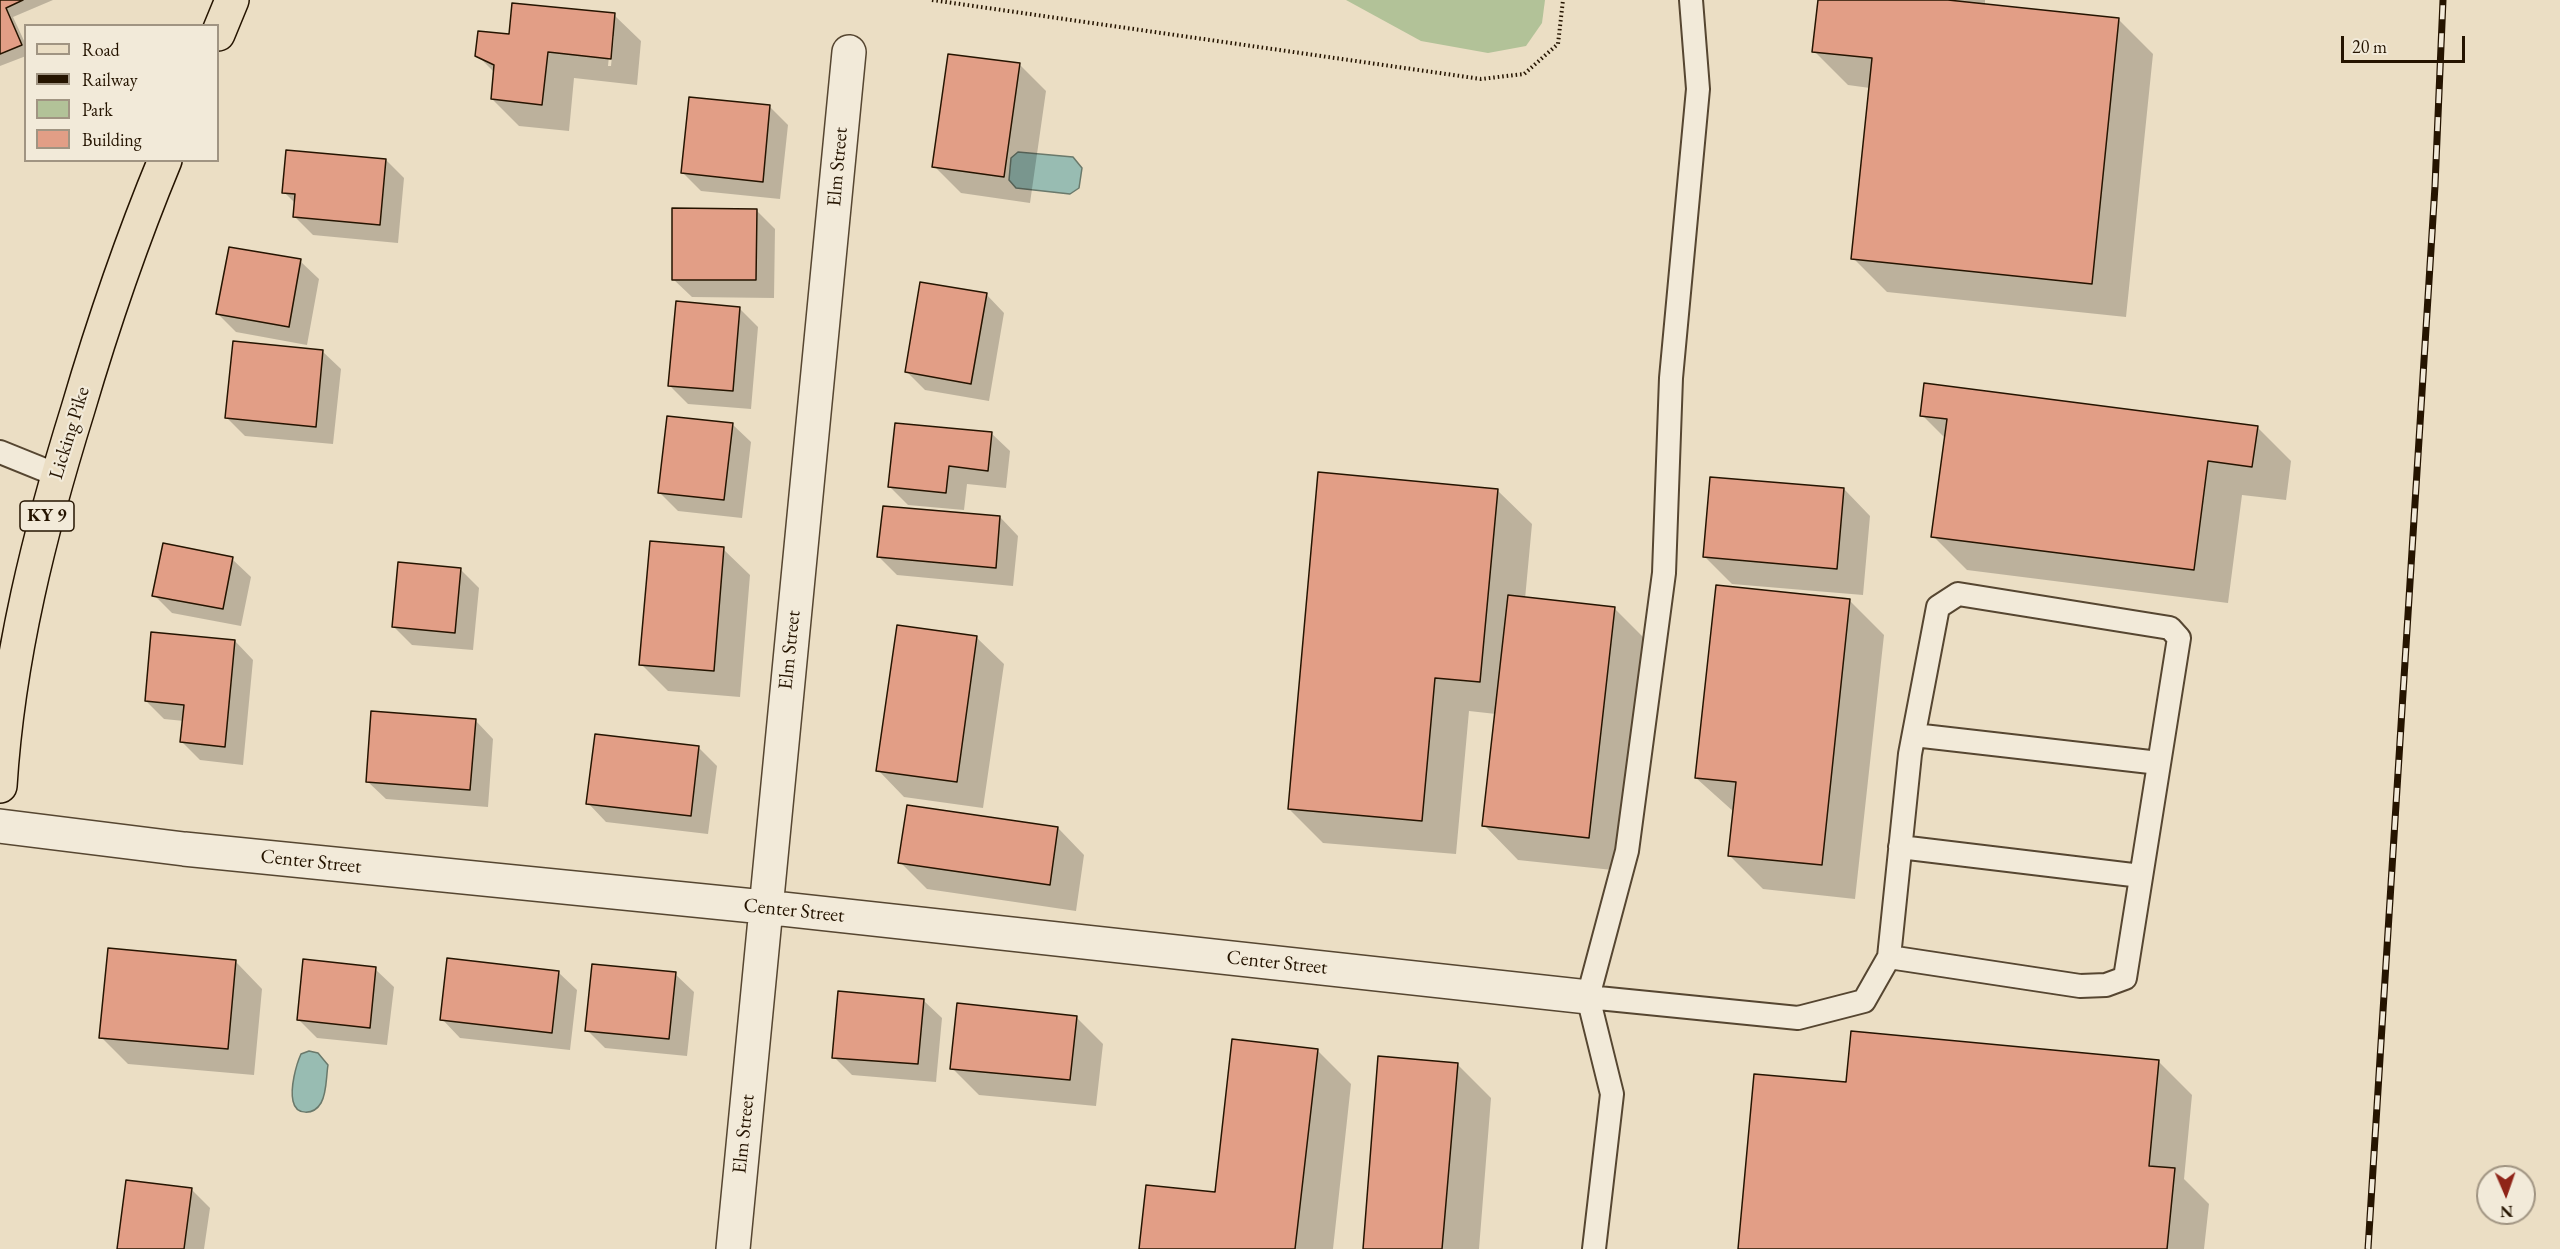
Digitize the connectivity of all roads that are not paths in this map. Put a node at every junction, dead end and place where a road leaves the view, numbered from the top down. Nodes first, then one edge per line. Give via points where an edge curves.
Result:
1 (232, 0) edge
2 (1691, 0) edge
3 (219, 32) edge
4 (849, 52) dead end
5 (164, 162) edge
6 (0, 452) edge
7 (57, 475) junction
8 (1914, 735) junction
9 (1, 744) edge
10 (2159, 764) junction
11 (0, 786) edge
12 (0, 826) edge
13 (1900, 848) junction
14 (2141, 876) junction
15 (764, 907) junction
16 (1889, 957) junction
17 (1588, 997) junction
18 (733, 1249) edge
19 (1594, 1249) edge

1 - 3 main road
2 - 17 lane via 1698,88 1671,378 1664,573 1626,851
4 - 15 street, Elm Street
5 - 7 main road, Licking Pike / KY 9 via 134,236
6 - 7 lane
7 - 9 main road, Licking Pike / KY 9 via 30,585
8 - 10 lane
8 - 10 lane via 1938,607 1958,594 2170,628 2179,638
8 - 13 lane
9 - 11 main road, Licking Pike / KY 9
10 - 14 lane
12 - 15 street, Center Street via 184,849
13 - 14 lane
13 - 16 lane
14 - 16 lane via 2125,978 2106,985 2080,986
15 - 17 street, Center Street
15 - 18 street, Elm Street
16 - 17 lane via 1864,1001 1798,1018
17 - 19 lane via 1612,1094

